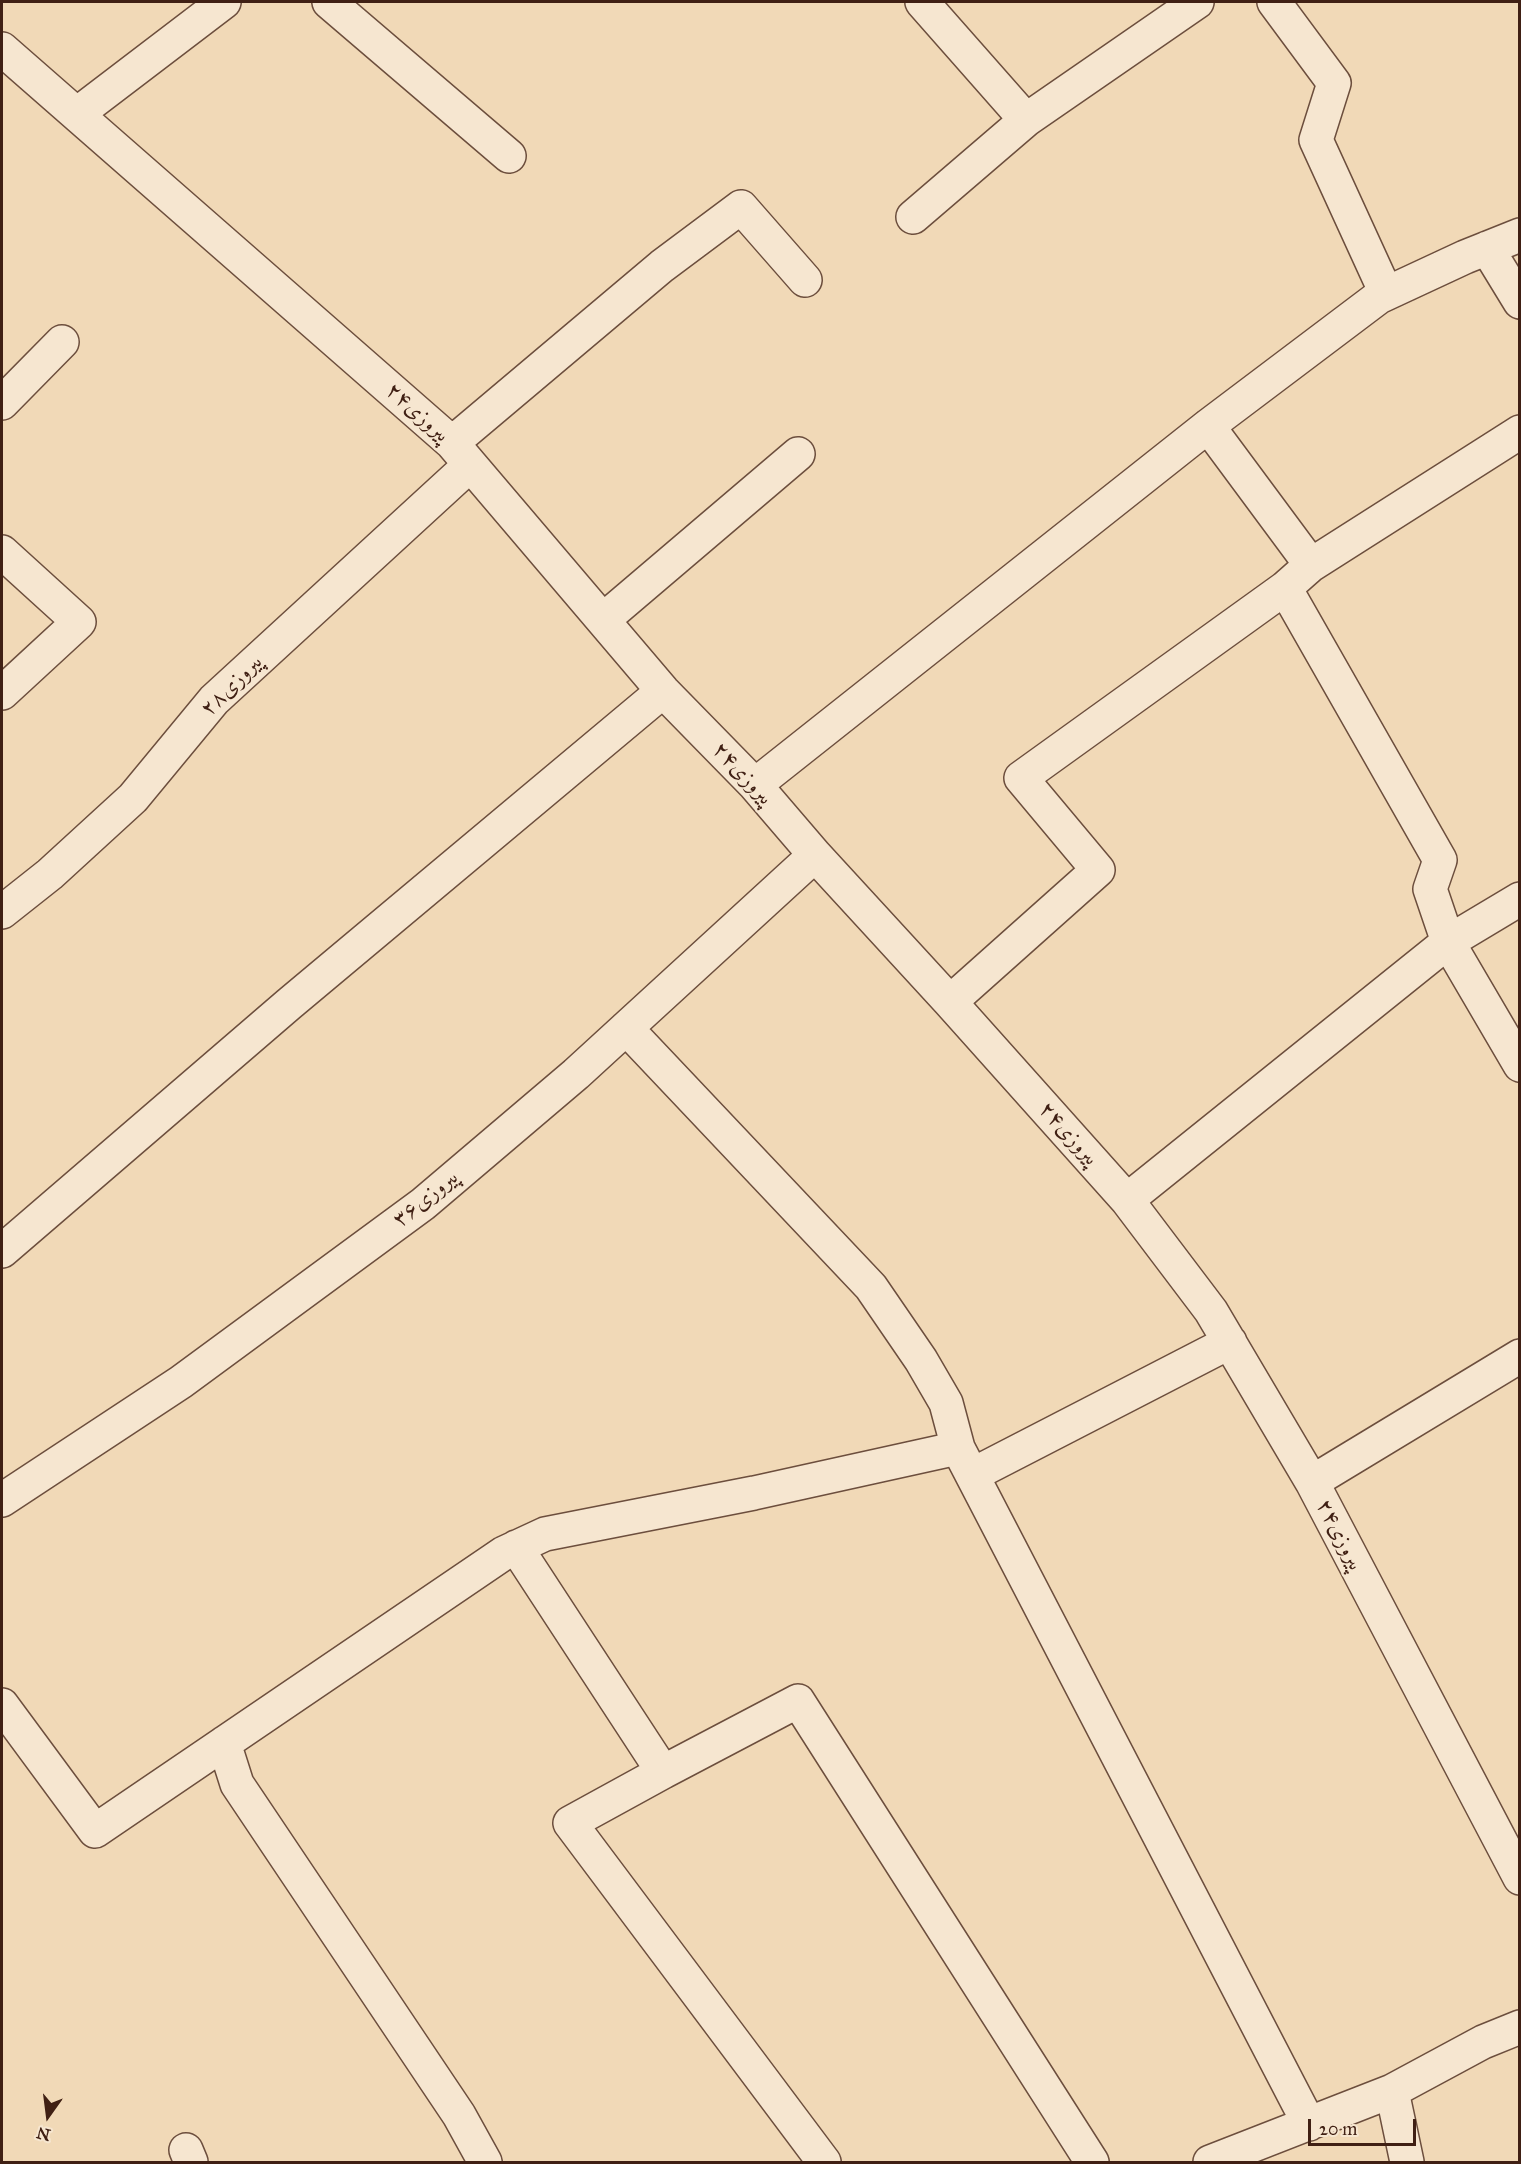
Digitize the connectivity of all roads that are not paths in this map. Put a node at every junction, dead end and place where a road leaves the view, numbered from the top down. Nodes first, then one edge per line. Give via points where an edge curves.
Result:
1 (224, 2) edge
2 (329, 2) edge
3 (922, 2) edge
4 (1197, 2) edge
5 (1274, 2) edge
6 (2, 49) edge
7 (77, 114) junction
8 (1026, 120) junction
9 (509, 156) dead end
10 (913, 217) dead end
11 (1520, 235) edge
12 (1487, 248) junction
13 (805, 280) dead end
14 (1386, 294) junction
15 (1520, 302) edge
16 (62, 342) dead end
17 (2, 403) edge
18 (1208, 426) junction
19 (1520, 432) edge
20 (461, 454) junction
21 (798, 454) dead end
22 (2, 552) edge
23 (1311, 565) junction
24 (1286, 588) junction
25 (603, 620) junction
26 (663, 691) junction
27 (2, 693) edge
28 (754, 785) junction
29 (815, 855) junction
30 (1520, 899) edge
31 (2, 912) edge
32 (1448, 942) junction
33 (950, 1002) junction
34 (626, 1028) junction
35 (1520, 1065) edge
36 (1126, 1200) junction
37 (2, 1251) edge
38 (1230, 1342) junction
39 (1520, 1356) edge
40 (965, 1462) junction
41 (1312, 1482) junction
42 (2, 1500) edge
43 (516, 1547) junction
44 (2, 1705) edge
45 (12, 1741) edge
46 (224, 1743) junction
47 (663, 1772) junction
48 (1520, 1878) edge
49 (1520, 2027) edge
50 (1392, 2091) junction
51 (1309, 2124) junction
52 (485, 2163) edge
53 (824, 2163) edge
54 (1092, 2163) edge
55 (1210, 2163) edge
56 (1407, 2163) edge

1 - 7 street
2 - 9 street
3 - 8 street
4 - 8 street
5 - 14 street via 1334,83 1316,140
6 - 7 street, پیروزی۲۴
7 - 20 street, پیروزی۲۴
8 - 10 street
11 - 12 street
12 - 14 street
12 - 15 street
13 - 20 street, پیروزی۲۸ via 741,207 662,266
14 - 18 street
16 - 17 street
18 - 23 street
18 - 28 street
19 - 23 street
20 - 25 street, پیروزی۲۴
20 - 31 street, پیروزی۲۸ via 214,700 133,798
21 - 25 street
22 - 27 street via 79,622
23 - 24 street
24 - 32 street via 1440,860 1430,889
24 - 33 street via 1021,778 1098,870
25 - 26 street, پیروزی۲۴
26 - 28 street, پیروزی۲۴
26 - 37 street
28 - 29 street, پیروزی۲۴
29 - 33 street, پیروزی۲۴
29 - 34 street, پیروزی۳۶
30 - 32 street
32 - 35 street
32 - 36 street
33 - 36 street, پیروزی۲۴
34 - 40 street via 871,1287 946,1403
34 - 42 street, پیروزی۳۶ via 423,1204 182,1382
36 - 38 street, پیروزی۲۴
38 - 40 street
38 - 41 street, پیروزی۲۴
39 - 41 street
40 - 43 street via 754,1493 545,1534
40 - 51 street
41 - 48 street, پیروزی۲۴
43 - 46 street
43 - 47 street
44 - 45 street
45 - 46 street via 95,1831
46 - 52 street via 237,1784 459,2115
47 - 53 street via 570,1823
47 - 54 street via 798,1701
49 - 50 street via 1483,2042
50 - 51 street
50 - 56 street
51 - 55 street

